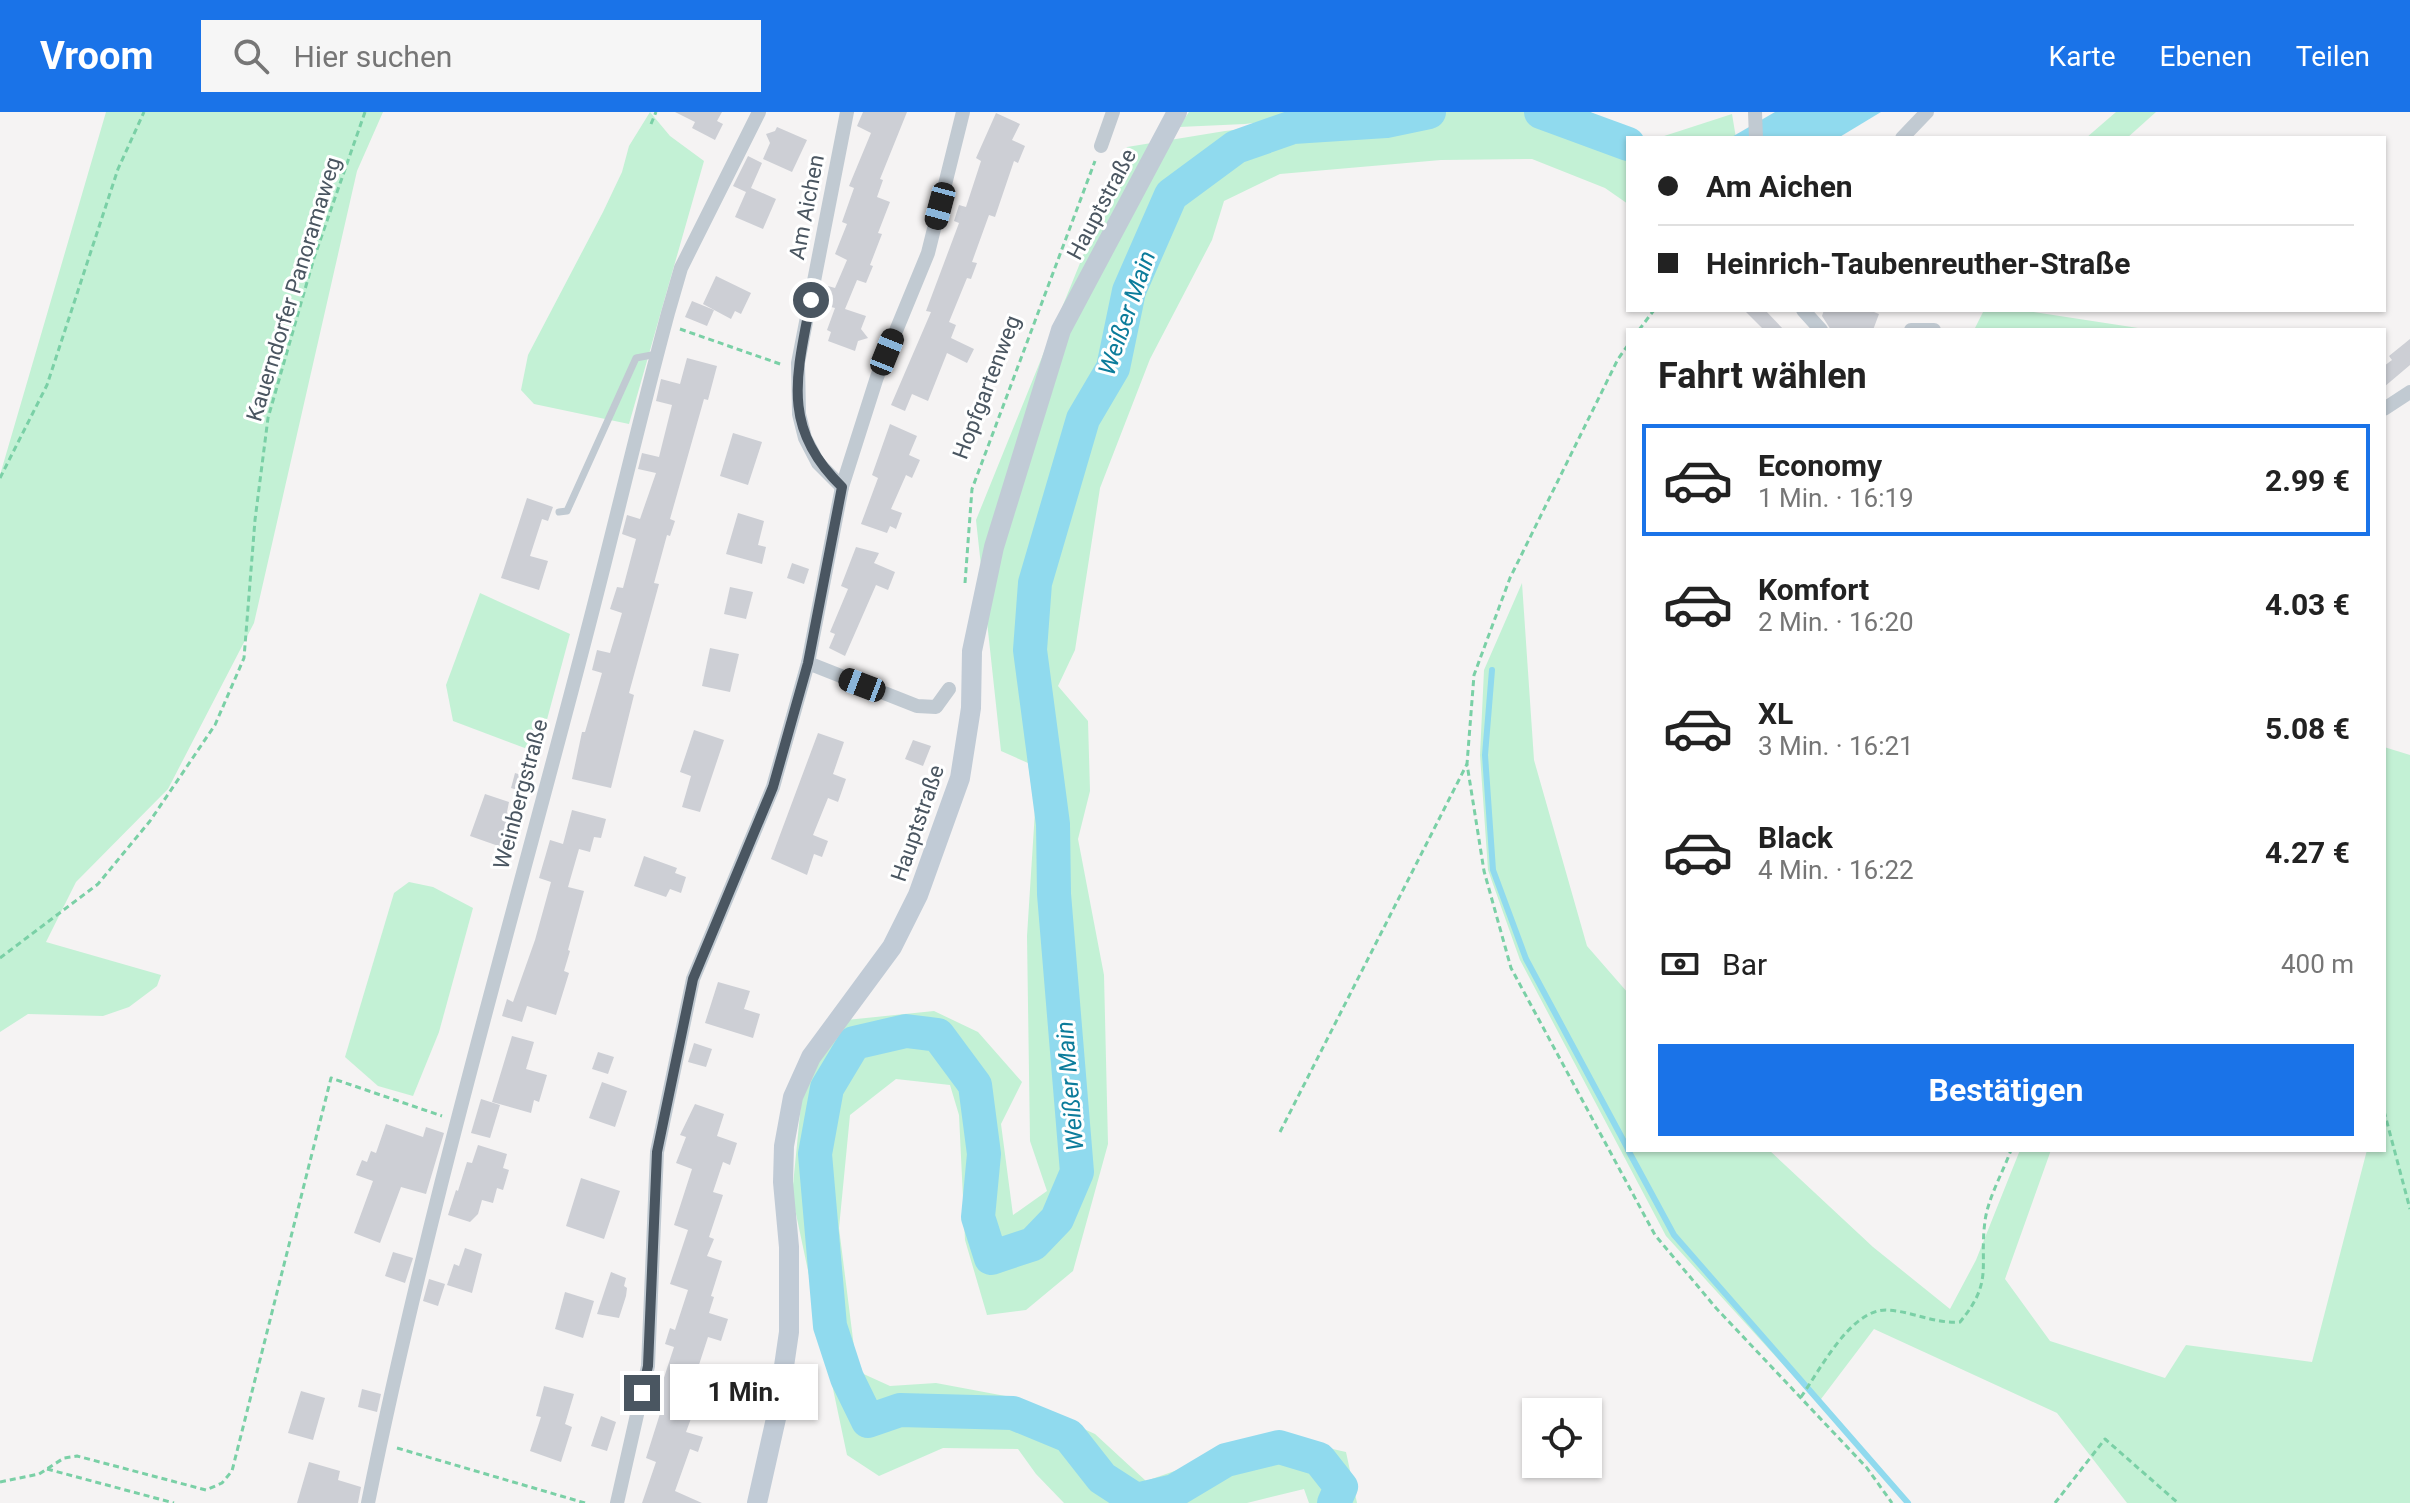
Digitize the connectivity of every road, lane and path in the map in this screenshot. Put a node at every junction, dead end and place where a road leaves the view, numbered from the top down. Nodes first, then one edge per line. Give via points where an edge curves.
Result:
1 (144, 112) edge
2 (365, 112) edge
3 (656, 112) edge
4 (759, 112) edge
5 (847, 112) edge
6 (963, 112) edge
7 (1113, 112) edge
8 (1177, 112) edge
9 (1927, 112) edge
10 (1755, 115) edge
11 (651, 124) dead end
12 (1756, 136) edge
13 (1904, 136) edge
14 (1101, 146) joint
15 (1805, 312) edge
16 (665, 324) junction
17 (1819, 328) edge
18 (1626, 348) edge
19 (657, 354) junction
20 (798, 370) junction
21 (2410, 392) edge
22 (2386, 408) edge
23 (0, 478) edge
24 (842, 487) junction
25 (559, 512) dead end
26 (964, 593) dead end
27 (808, 663) junction
28 (949, 689) dead end
29 (1467, 764) junction
30 (0, 958) edge
31 (2386, 1119) edge
32 (455, 1120) junction
33 (1280, 1132) dead end
34 (2010, 1152) edge
35 (2410, 1186) edge
36 (2404, 1187) junction
37 (2410, 1209) edge
38 (1801, 1397) junction
39 (380, 1443) junction
40 (47, 1469) junction
41 (0, 1482) edge
42 (174, 1503) edge
43 (368, 1503) edge
44 (585, 1503) edge
45 (617, 1503) edge
46 (757, 1503) edge
47 (1892, 1503) edge
48 (2055, 1503) edge
49 (2178, 1503) edge

1 - 23 path via 118,169 47,385
2 - 30 path, Kauerndorfer Panoramaweg via 314,258 268,418 244,658 215,725 150,821 98,884
3 - 11 path
4 - 16 street, Weinbergstraße via 681,268
5 - 20 street, Am Aichen
6 - 24 street via 928,253 877,377
7 - 14 street
8 - 46 main road, Hauptstraße via 1061,330 994,547 972,651 971,708 960,778 918,895 892,947 811,1057 793,1097 783,1182 789,1332
9 - 13 street
10 - 12 street
14 - 26 path, Hopfgartenweg via 972,489
15 - 17 street
16 - 19 street, Weinbergstraße
16 - 20 path
18 - 29 path via 1510,578 1474,675
19 - 25 lane via 636,358 567,511
19 - 32 street, Weinbergstraße
20 - 24 street, Am Aichen via 805,438 818,463
21 - 22 street
24 - 27 street
27 - 28 street via 917,706 936,707
27 - 45 street via 773,787 693,979 657,1152 648,1366
29 - 33 path
29 - 38 path via 1484,871 1511,968 1655,1235
31 - 36 path
32 - 39 street, Weinbergstraße
32 - 40 path via 331,1078 232,1471 222,1483 206,1490 77,1456
34 - 38 path via 1985,1220 1985,1272 1976,1302 1960,1322 1884,1310 1852,1323
35 - 36 path
36 - 37 path
38 - 47 path
39 - 43 street, Weinbergstraße
39 - 44 path
40 - 41 path
40 - 42 path
48 - 49 path via 2105,1439

